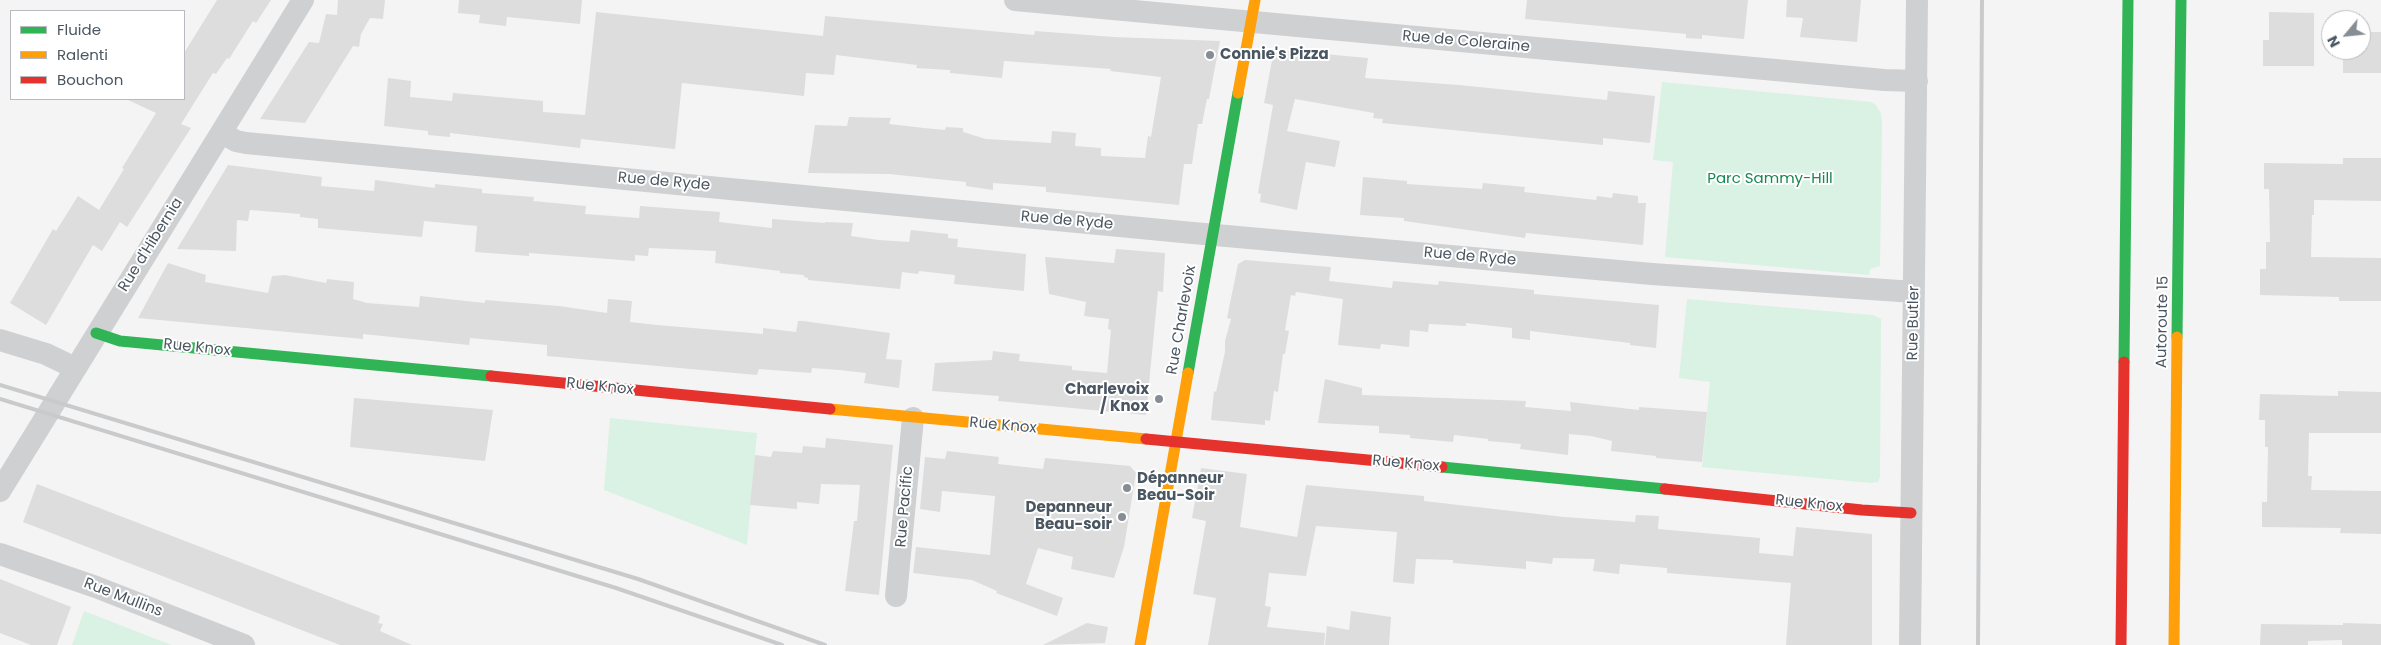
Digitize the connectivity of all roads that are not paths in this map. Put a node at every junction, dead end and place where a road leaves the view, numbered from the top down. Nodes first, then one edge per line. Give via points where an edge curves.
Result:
1 (303, 0) edge
2 (1015, 0) edge
3 (1255, 0) edge
4 (1917, 0) edge
5 (2128, 0) edge
6 (2181, 0) edge
7 (1252, 22) junction
8 (1916, 81) junction
9 (222, 133) junction
10 (1213, 234) junction
11 (1914, 292) junction
12 (96, 333) junction
13 (0, 340) edge
14 (75, 368) junction
15 (913, 418) junction
16 (1176, 442) junction
17 (0, 491) edge
18 (1911, 512) junction
19 (0, 554) edge
20 (896, 596) dead end
21 (244, 645) edge
22 (1140, 645) edge
23 (1910, 645) edge
24 (2121, 645) edge
25 (2174, 645) edge

1 - 9 street, Rue d'Hibernia
2 - 7 street, Rue de Coleraine
3 - 7 main road, Rue Charlevoix
4 - 8 street, Rue Butler
5 - 24 main road
6 - 25 main road, Autoroute 15
7 - 8 street, Rue de Coleraine
7 - 10 main road, Rue Charlevoix
8 - 11 street, Rue Butler
9 - 10 street, Rue de Ryde via 246,143
9 - 12 street, Rue d'Hibernia
10 - 11 street, Rue de Ryde via 1652,274
10 - 16 main road, Rue Charlevoix
11 - 18 street, Rue Butler
12 - 14 street, Rue d'Hibernia
12 - 15 main road, Rue Knox via 120,341
13 - 14 street via 46,354
14 - 17 street, Rue d'Hibernia
15 - 16 main road, Rue Knox
15 - 20 street, Rue Pacific
16 - 18 main road, Rue Knox via 1862,510
16 - 22 main road, Rue Charlevoix
18 - 23 street, Rue Butler
19 - 21 street, Rue Mullins via 96,587

